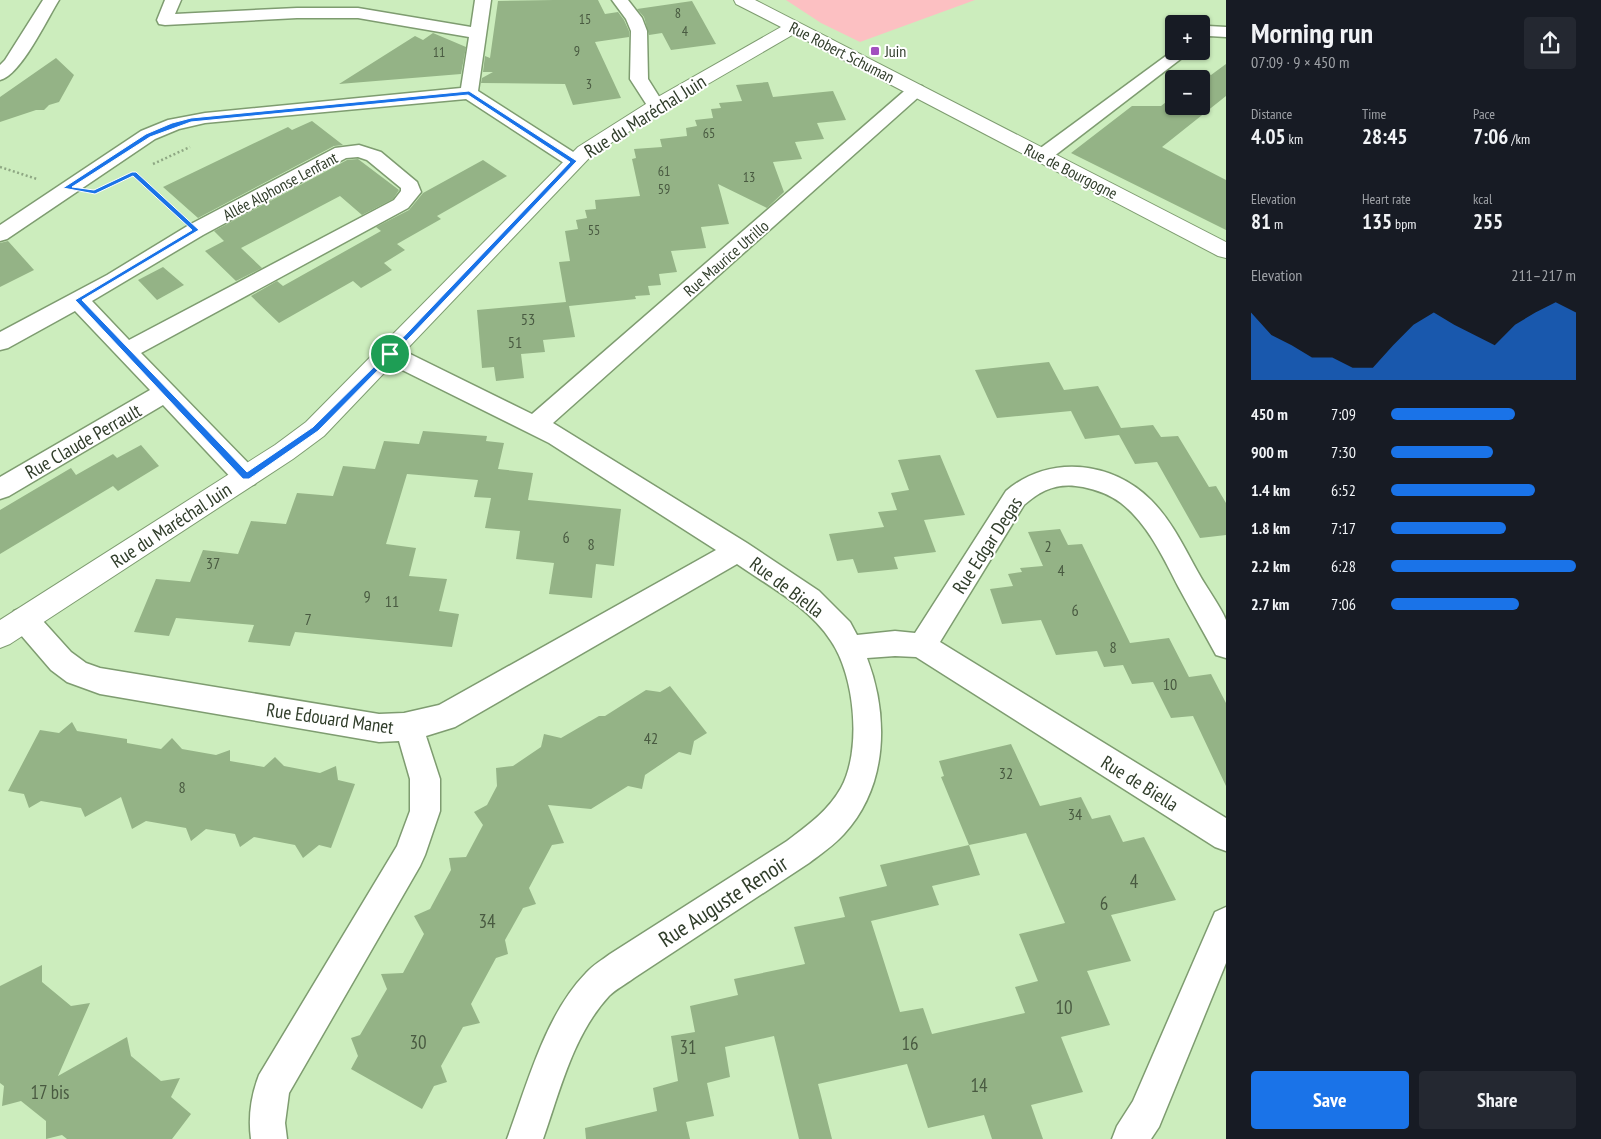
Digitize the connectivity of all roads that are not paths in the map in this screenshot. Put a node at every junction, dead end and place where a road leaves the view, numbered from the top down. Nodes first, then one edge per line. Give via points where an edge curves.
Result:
1 (51, 0) edge
2 (173, 0) edge
3 (483, 0) edge
4 (620, 0) edge
5 (742, 0) edge
6 (794, 27) junction
7 (1210, 31) edge
8 (1226, 32) edge
9 (477, 33) junction
10 (1172, 60) edge
11 (0, 75) edge
12 (916, 90) junction
13 (469, 93) junction
14 (656, 106) junction
15 (1042, 156) junction
16 (574, 161) junction
17 (0, 234) edge
18 (1226, 252) edge
19 (78, 300) junction
20 (0, 342) edge
21 (126, 351) junction
22 (390, 354) junction
23 (166, 392) junction
24 (535, 425) junction
25 (246, 477) junction
26 (0, 489) edge
27 (738, 551) junction
28 (24, 619) junction
29 (0, 635) edge
30 (922, 646) junction
31 (1226, 646) edge
32 (850, 648) junction
33 (409, 726) junction
34 (1226, 836) edge
35 (1226, 923) edge
36 (269, 1139) edge
37 (526, 1139) edge
38 (1130, 1139) edge

1 - 11 street via 12,63
2 - 9 street via 165,20 358,13
3 - 9 street
4 - 14 street via 634,18 639,31 639,79
5 - 6 street, Rue Robert Schuman
6 - 12 street, Rue Robert Schuman
6 - 14 street, Rue du Maréchal Juin
7 - 8 street
9 - 13 street
10 - 15 street
12 - 15 street, Rue de Bourgogne
12 - 24 street, Rue Maurice Utrillo
13 - 16 street
13 - 17 street via 174,124 148,136
14 - 16 street, Rue du Maréchal Juin via 594,144
15 - 18 street, Rue de Bourgogne
16 - 22 street, Rue du Maréchal Juin
19 - 20 street
19 - 21 street
19 - 21 street, Allée Alphonse Lenfant via 196,230 342,152 368,153 410,186 411,192 401,204
21 - 23 street
22 - 24 street, Rue de Biella
22 - 25 street, Rue du Maréchal Juin via 315,429
23 - 25 street
23 - 26 street, Rue Claude Perrault
24 - 27 street, Rue de Biella
25 - 28 street, Rue du Maréchal Juin
27 - 32 street, Rue de Biella via 810,599 840,631
27 - 33 street, Rue Edouard Manet via 445,717
28 - 29 street, Rue du Maréchal Juin
28 - 33 street, Rue Edouard Manet via 61,662 77,673 100,681 378,728
30 - 31 street, Rue Edgar Degas via 1015,498 1031,484 1055,476 1106,482 1143,506 1164,534
30 - 32 street, Rue de Biella via 892,643
30 - 34 street, Rue de Biella
32 - 37 street, Rue Auguste Renoir via 860,674 868,715 865,759 859,781 839,817 798,852 599,984 571,1023
33 - 36 street via 425,779 425,811 409,855 272,1088 266,1123
35 - 38 street via 1146,1114

